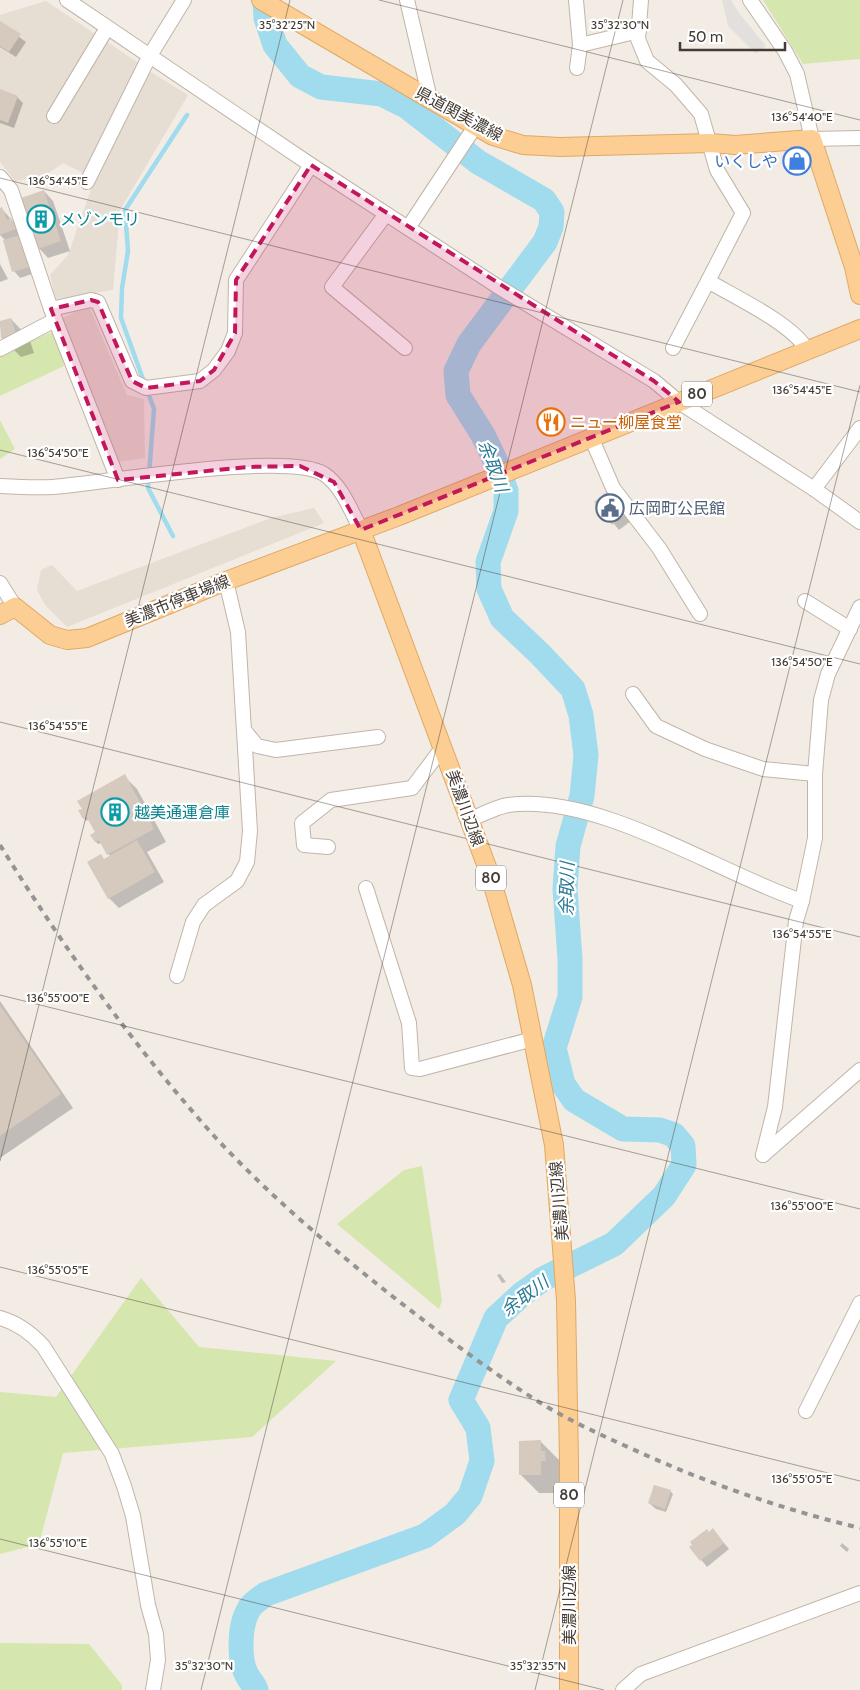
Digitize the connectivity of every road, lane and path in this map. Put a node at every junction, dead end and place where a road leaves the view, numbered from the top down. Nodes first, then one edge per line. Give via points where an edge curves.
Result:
1 (67, 0) edge
2 (184, 0) edge
3 (261, 0) edge
4 (407, 0) edge
5 (576, 0) edge
6 (641, 0) edge
7 (750, 0) edge
8 (107, 28) junction
9 (639, 31) junction
10 (580, 44) junction
11 (149, 57) junction
12 (577, 68) dead end
13 (430, 99) junction
14 (54, 116) dead end
15 (476, 126) junction
16 (860, 138) edge
17 (812, 140) junction
18 (710, 143) junction
19 (311, 165) junction
20 (2, 182) edge
21 (87, 182) dead end
22 (386, 214) junction
23 (408, 228) junction
24 (708, 281) junction
25 (860, 295) edge
26 (53, 314) junction
27 (860, 329) edge
28 (405, 348) dead end
29 (673, 348) dead end
30 (0, 349) edge
31 (807, 350) junction
32 (679, 402) junction
33 (860, 428) edge
34 (592, 437) junction
35 (118, 480) junction
36 (0, 486) edge
37 (814, 489) junction
38 (860, 522) edge
39 (361, 530) junction
40 (226, 581) junction
41 (0, 583) edge
42 (805, 601) dead end
43 (860, 607) edge
44 (7, 611) edge
45 (700, 614) dead end
46 (850, 630) junction
47 (633, 694) dead end
48 (244, 730) junction
49 (378, 737) dead end
50 (443, 747) junction
51 (815, 774) junction
52 (469, 820) junction
53 (328, 847) dead end
54 (366, 888) dead end
55 (802, 901) junction
56 (178, 976) dead end
57 (533, 1039) junction
58 (860, 1070) edge
59 (860, 1303) edge
60 (0, 1318) edge
61 (806, 1411) dead end
62 (860, 1592) edge
63 (153, 1690) edge
64 (569, 1690) edge
65 (623, 1690) edge

1 - 8 street
2 - 11 street
3 - 13 main road, 県道関美濃線
4 - 13 street
5 - 10 street
6 - 9 street
7 - 17 street via 797,74
8 - 11 street
8 - 14 street
9 - 10 street
9 - 18 street via 638,39 647,61 676,85 701,114
10 - 12 street
11 - 19 street
11 - 21 street
13 - 15 main road, 県道関美濃線
15 - 18 main road, 県道関美濃線 via 493,136 523,145
15 - 23 street
16 - 17 street
17 - 18 main road, 県道関美濃線 via 735,145
17 - 25 main road via 854,267
18 - 24 street via 717,170 743,213
19 - 22 street
19 - 26 street via 236,280 235,333 228,351 214,370 200,381 151,387 132,381 98,302 91,300
20 - 26 street via 11,190
22 - 23 street
22 - 28 street via 332,288
23 - 32 street via 654,382
24 - 29 street
24 - 31 street via 785,327 802,340
26 - 30 street
26 - 35 street
27 - 31 main road, 80
31 - 32 main road, 80
32 - 34 main road, 80
32 - 37 street
33 - 37 street
34 - 39 main road, 80
34 - 45 street via 613,488 659,548
35 - 36 street via 53,487
35 - 39 street via 247,467 312,469 334,482
37 - 38 street
39 - 40 main road, 美濃市停車場線
39 - 50 main road, 美濃川辺線 / 80
40 - 44 main road, 美濃市停車場線 via 87,638 67,640 50,635
40 - 48 street via 238,632
41 - 44 street
42 - 46 street
43 - 46 street
46 - 51 street via 828,674 821,700
47 - 51 street via 656,726 705,750 764,769
48 - 49 street via 257,746 276,750
48 - 56 street via 250,831 246,862 237,881 204,905 193,922
50 - 52 main road, 美濃川辺線 / 80
50 - 53 street via 412,788 331,800 302,824 304,845
51 - 55 street via 814,838
52 - 55 street via 506,805 533,804 589,813
52 - 57 main road, 美濃川辺線 / 80 via 490,875 522,985
54 - 57 street via 409,1023 412,1068
55 - 58 street via 796,920 776,1107 763,1155
57 - 64 main road, 美濃川辺線 / 80 via 554,1145 563,1242 569,1461
59 - 61 street
60 - 63 street via 31,1333 43,1346 112,1454 132,1516 156,1634 158,1660
62 - 65 street via 641,1674

